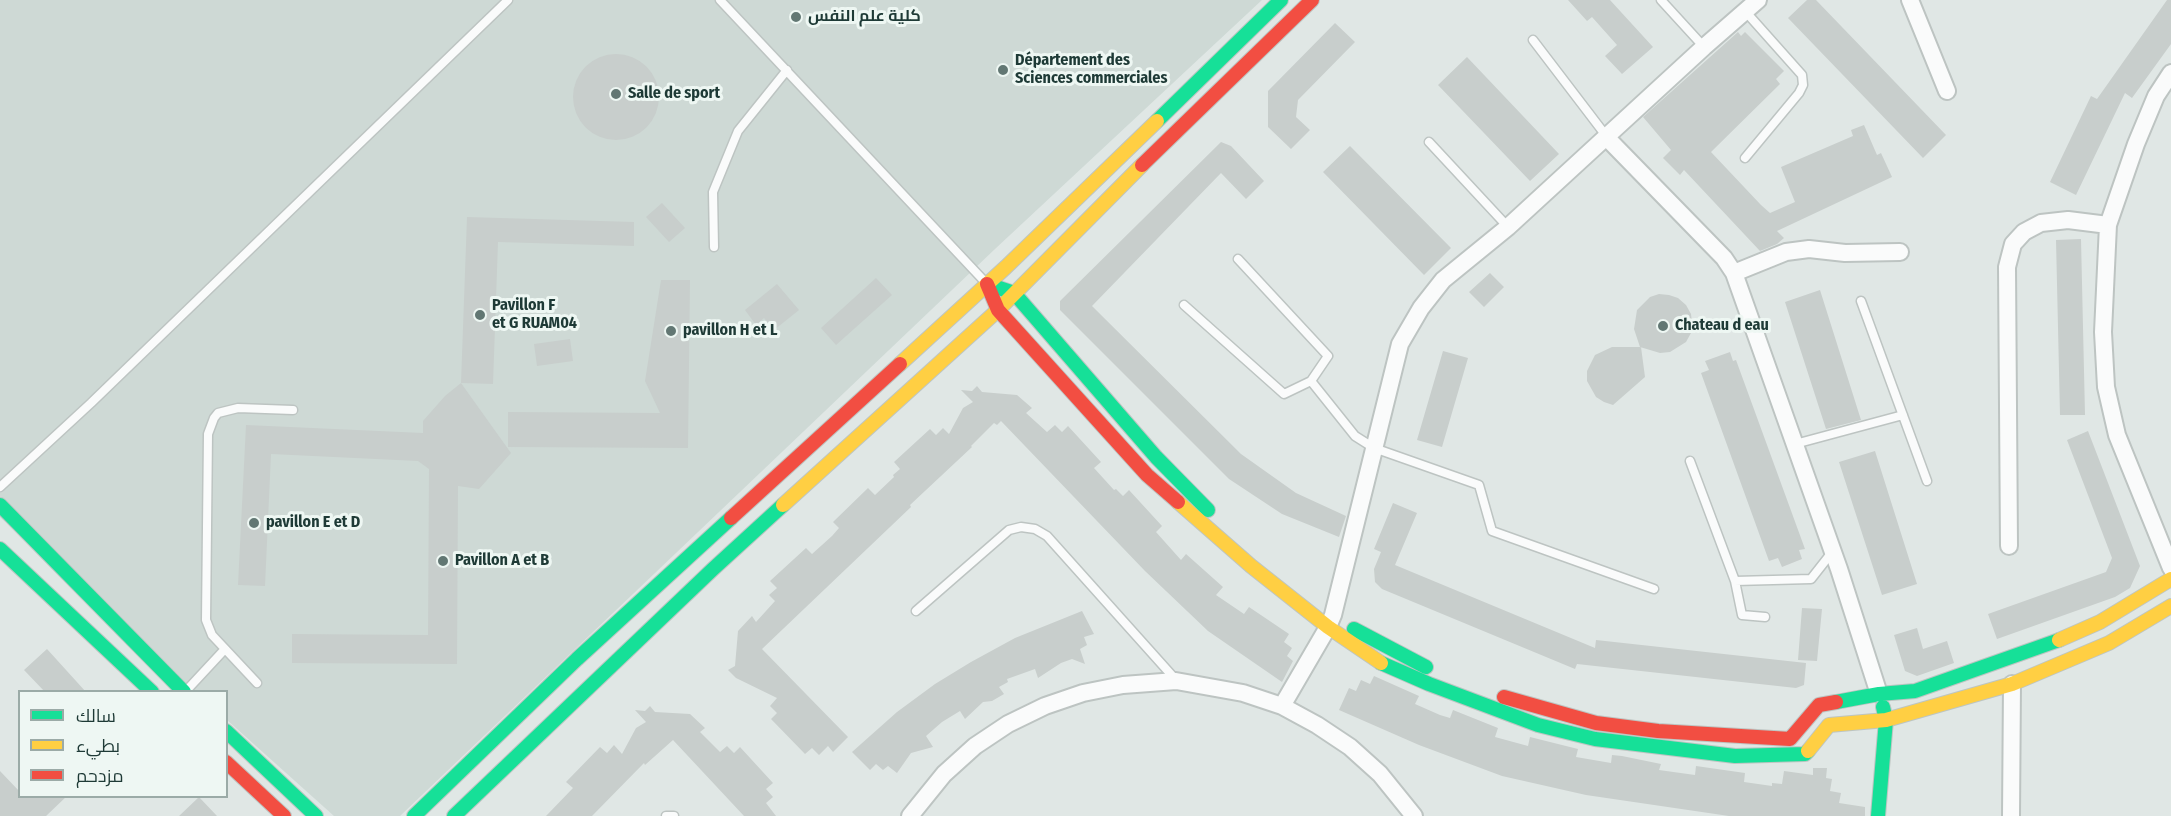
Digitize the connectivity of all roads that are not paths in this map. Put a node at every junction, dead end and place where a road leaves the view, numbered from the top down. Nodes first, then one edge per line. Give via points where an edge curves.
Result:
1 (508, 0) edge
2 (720, 0) edge
3 (1281, 0) edge
4 (1312, 0) edge
5 (1661, 0) edge
6 (1910, 0) edge
7 (1752, 5) edge
8 (1533, 40) dead end
9 (1704, 47) junction
10 (787, 70) junction
11 (2171, 72) edge
12 (1947, 91) dead end
13 (1607, 138) junction
14 (1429, 142) dead end
15 (1745, 158) dead end
16 (2108, 225) junction
17 (1508, 227) junction
18 (714, 247) dead end
19 (1900, 252) dead end
20 (1238, 259) dead end
21 (1734, 273) junction
22 (987, 284) junction
23 (1014, 293) junction
24 (1861, 301) dead end
25 (1184, 305) dead end
26 (998, 310) junction
27 (1311, 381) junction
28 (293, 410) dead end
29 (1903, 415) junction
30 (1795, 444) junction
31 (1374, 448) junction
32 (1690, 461) dead end
33 (1928, 481) dead end
34 (0, 486) edge
35 (0, 505) edge
36 (1219, 519) dead end
37 (2009, 546) dead end
38 (0, 549) edge
39 (1833, 551) junction
40 (2171, 568) edge
41 (1288, 578) dead end
42 (2171, 579) edge
43 (1735, 581) junction
44 (1654, 589) dead end
45 (2171, 606) edge
46 (916, 610) dead end
47 (1765, 617) dead end
48 (1330, 621) junction
49 (225, 649) junction
50 (1439, 672) dead end
51 (1176, 681) junction
52 (257, 683) dead end
53 (2012, 684) junction
54 (150, 690) edge
55 (183, 690) edge
56 (187, 690) edge
57 (1492, 692) dead end
58 (1879, 694) junction
59 (1282, 706) junction
60 (1886, 720) junction
61 (228, 733) edge
62 (228, 764) edge
63 (284, 816) edge
64 (316, 816) edge
65 (414, 816) edge
66 (454, 816) edge
67 (666, 816) edge
68 (674, 816) edge
69 (910, 816) edge
70 (1414, 816) edge
71 (1878, 816) edge
72 (2011, 816) edge

1 - 34 lane
2 - 10 lane
3 - 22 main road
4 - 23 main road
5 - 9 lane
6 - 12 street
7 - 9 street
7 - 15 lane via 1802,75 1803,85
8 - 13 lane
9 - 13 street
10 - 18 lane via 738,131 713,192
10 - 22 lane
11 - 16 street via 2136,144
13 - 17 street
13 - 21 street via 1725,258
14 - 17 lane
16 - 37 street via 2068,220 2041,223 2013,244 2007,267
16 - 40 street via 2103,332 2106,387 2117,435
17 - 31 street via 1443,280 1421,308 1400,344
19 - 21 street via 1809,249 1786,252
20 - 27 lane via 1328,356
21 - 30 street
22 - 23 main road
22 - 26 main road
22 - 65 main road via 586,651
23 - 26 main road
23 - 36 main road via 1156,458
24 - 29 lane
25 - 27 lane via 1284,394
26 - 48 main road via 1147,474 1251,566
26 - 66 main road via 713,569
27 - 31 lane via 1355,436
28 - 49 lane via 228,410 218,413 208,434 206,620 212,635
29 - 30 lane
29 - 33 lane
30 - 39 street
31 - 44 lane via 1479,484 1492,531
31 - 48 street
32 - 43 lane
35 - 55 main road
38 - 54 main road
39 - 43 lane via 1811,579
39 - 58 street
41 - 48 main road
42 - 58 main road via 2100,622 2050,644 1915,691
43 - 47 lane via 1742,615
45 - 53 main road via 2109,643
46 - 51 lane via 1009,530 1035,529 1047,536
48 - 50 main road
48 - 59 street
48 - 60 main road via 1383,664 1538,725 1595,739 1735,756 1805,754 1829,725
49 - 52 lane
49 - 56 lane
51 - 59 street via 1243,693
51 - 69 street via 1083,693 1017,719 975,746 944,774
53 - 60 main road
53 - 72 street
57 - 58 main road via 1596,723 1669,732 1791,739 1820,705
58 - 60 main road
59 - 70 street via 1350,747 1380,774
60 - 71 main road
61 - 64 main road
62 - 63 main road
67 - 68 lane

